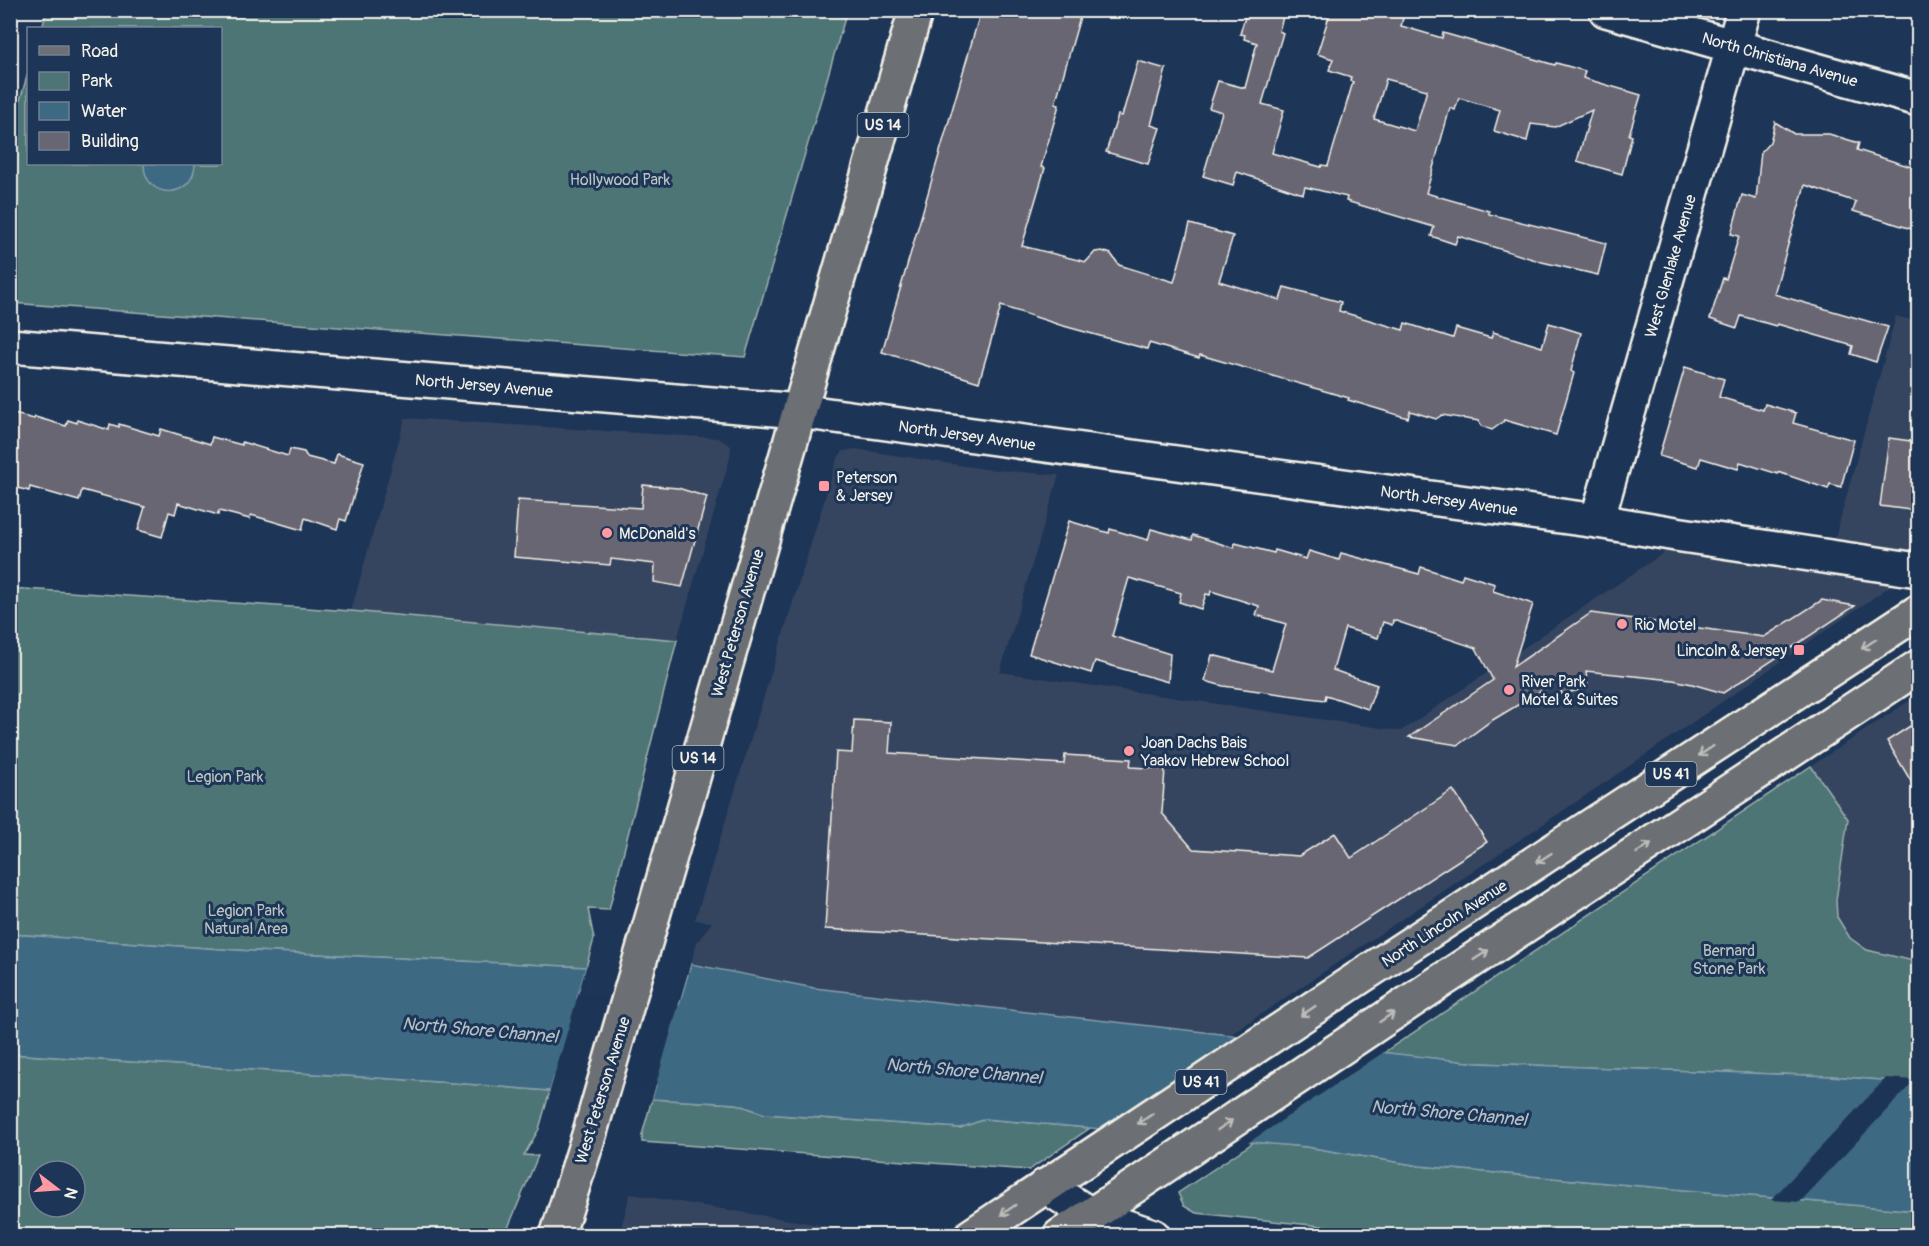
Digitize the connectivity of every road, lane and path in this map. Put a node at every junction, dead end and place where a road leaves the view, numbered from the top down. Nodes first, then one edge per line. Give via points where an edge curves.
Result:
1 (916, 10) edge
2 (1606, 10) edge
3 (1744, 10) edge
4 (1734, 47) junction
5 (1918, 99) edge
6 (10, 346) edge
7 (799, 411) junction
8 (1597, 521) junction
9 (1918, 570) edge
10 (1918, 612) edge
11 (1918, 667) edge
12 (1045, 1186) junction
13 (1091, 1215) junction
14 (557, 1236) edge
15 (971, 1236) edge
16 (1060, 1236) edge
17 (1153, 1236) edge

1 - 7 main road, West Peterson Avenue / US 14
2 - 4 main road, North Christiana Avenue
3 - 4 main road, West Glenlake Avenue
4 - 5 main road, North Christiana Avenue
4 - 8 main road, West Glenlake Avenue
6 - 7 main road, North Jersey Avenue
7 - 8 main road, North Jersey Avenue
7 - 14 main road, West Peterson Avenue / US 14
8 - 9 main road, North Jersey Avenue
10 -> 12 main road, North Lincoln Avenue / US 41
13 -> 11 main road, US 41
12 - 13 main road
12 -> 15 main road, North Lincoln Avenue / US 41
13 - 16 main road, US 41
13 - 17 main road

